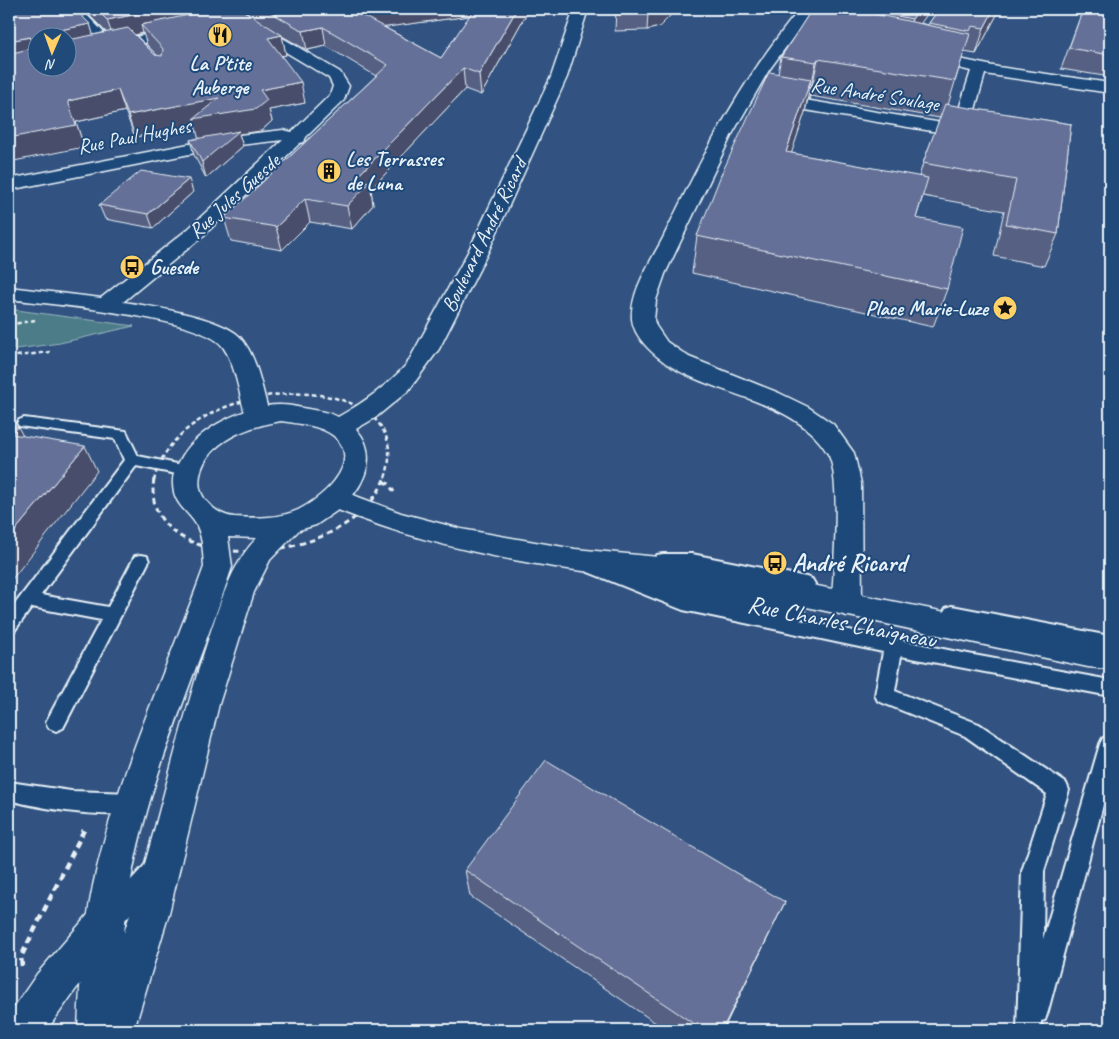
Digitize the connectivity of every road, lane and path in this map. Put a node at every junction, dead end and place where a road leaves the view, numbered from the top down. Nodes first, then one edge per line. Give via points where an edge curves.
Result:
1 (74, 9) edge
2 (581, 9) edge
3 (807, 9) edge
4 (232, 16) edge
5 (194, 28) edge
6 (136, 41) junction
7 (109, 46) junction
8 (147, 52) edge
9 (910, 52) edge
10 (78, 54) edge
11 (979, 68) junction
12 (1110, 88) edge
13 (745, 95) junction
14 (961, 131) junction
15 (988, 135) edge
16 (298, 138) junction
17 (9, 184) edge
18 (9, 293) edge
19 (105, 306) junction
20 (50, 352) dead end
21 (9, 357) edge
22 (258, 416) junction
23 (24, 423) dead end
24 (340, 427) junction
25 (132, 460) junction
26 (187, 470) junction
27 (337, 499) junction
28 (208, 519) junction
29 (288, 525) junction
30 (576, 560) junction
31 (141, 561) dead end
32 (847, 598) junction
33 (28, 599) junction
34 (113, 614) junction
35 (9, 625) edge
36 (1110, 643) edge
37 (893, 646) junction
38 (1110, 656) edge
39 (1110, 673) edge
40 (1110, 688) edge
41 (56, 722) dead end
42 (1110, 744) edge
43 (9, 792) edge
44 (133, 803) junction
45 (160, 864) junction
46 (106, 924) junction
47 (24, 1030) edge
48 (98, 1030) edge
49 (113, 1030) edge
50 (1030, 1030) edge

1 - 7 street
2 - 24 street, Boulevard André Ricard via 556,84 478,252 428,348 401,385
3 - 13 street via 800,28
4 - 16 street, Rue Jules Guesde via 336,75 341,86 338,97
5 - 6 street
6 - 7 street
6 - 8 lane
7 - 10 street
9 - 11 street
11 - 12 street
11 - 14 street
13 - 14 street, Rue André Soulage
13 - 32 street via 654,274 644,302 644,324 658,347 684,364 788,406 822,428 841,453 848,481
14 - 15 street, Rue André Soulage
16 - 17 street, Rue Paul Hughes via 283,135 230,141
16 - 19 street, Rue Jules Guesde via 195,233
18 - 19 street
19 - 22 street via 182,320 210,328 230,340
20 - 21 path
22 - 24 street via 304,414 324,418
22 - 26 street via 213,437 197,453
23 - 25 lane via 121,435
24 - 27 street via 353,442 358,460 352,480
25 - 26 lane
25 - 33 lane
26 - 28 street via 186,489 192,505
27 - 29 street
27 - 30 street, Rue Charles Chaigneau via 424,530
28 - 29 street via 245,529
28 - 44 street via 216,541 218,567
29 - 45 street via 259,553 239,592 203,704
30 - 32 street, Rue Charles Chaigneau via 690,571
30 - 37 lane via 683,603
30 - 39 street, Rue Charles Chaigneau via 686,591 1078,670
31 - 34 lane
32 - 36 lane
32 - 38 street, Rue Charles Chaigneau via 1078,652
33 - 34 lane
33 - 35 lane
34 - 41 lane
37 - 40 lane
37 - 50 lane via 885,695 972,730 1059,790 1033,871
42 - 50 lane
43 - 44 lane via 94,803
44 - 46 street via 115,869
45 - 46 lane
45 - 49 street via 150,914
46 - 47 street via 52,987
46 - 48 street

